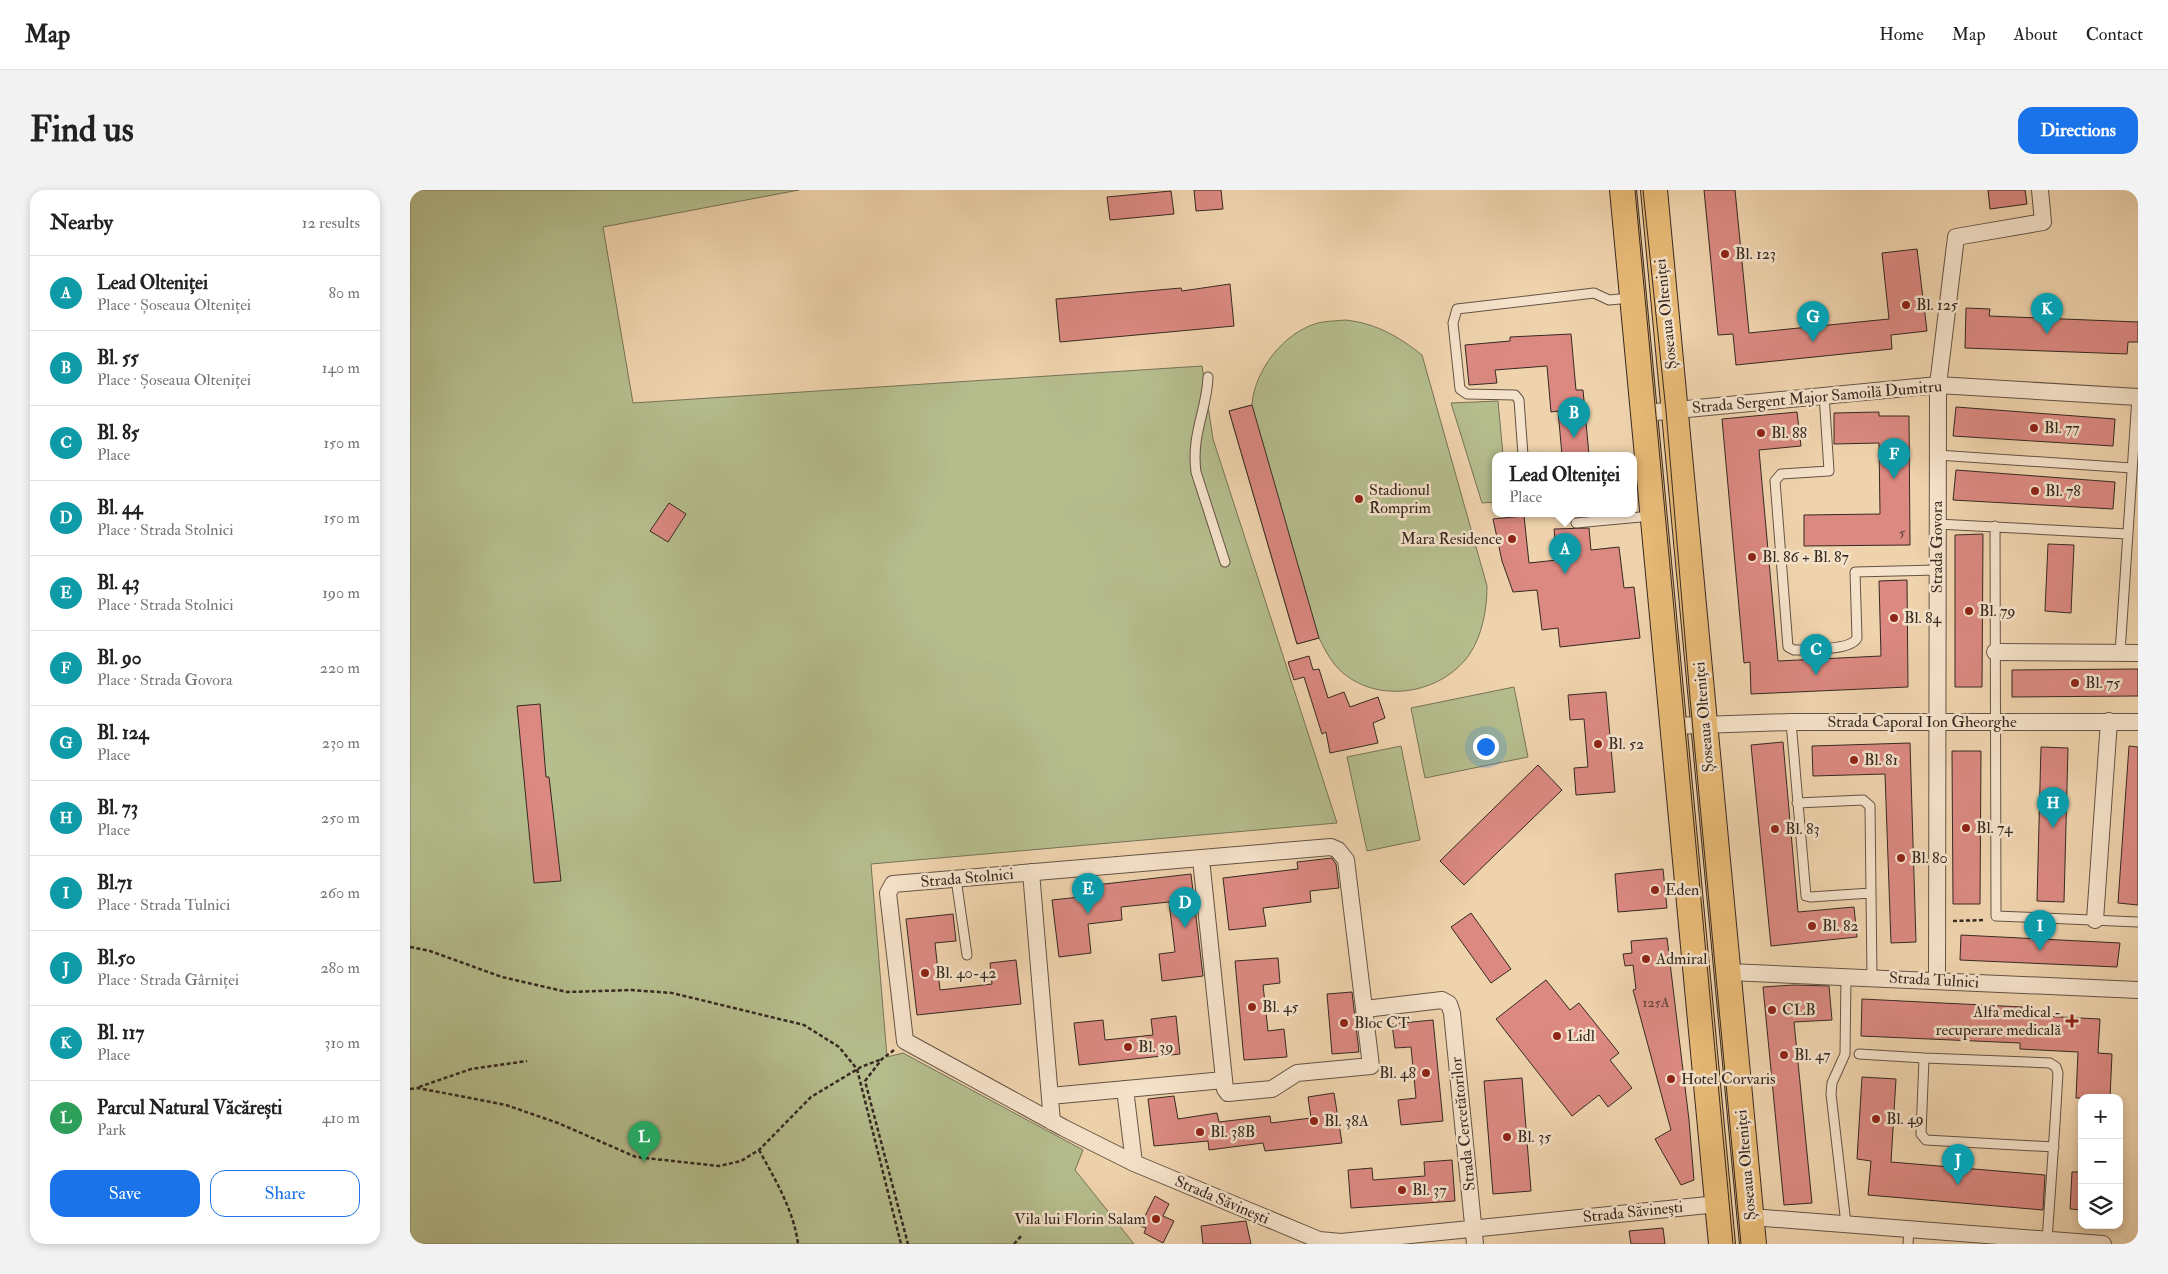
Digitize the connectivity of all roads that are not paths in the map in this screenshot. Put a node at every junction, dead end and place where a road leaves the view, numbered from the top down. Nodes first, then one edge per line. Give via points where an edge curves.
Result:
1 (1623, 190) edge
2 (1654, 190) edge
3 (2040, 190) edge
4 (1633, 298) junction
5 (1208, 376) dead end
6 (1938, 385) junction
7 (1824, 394) junction
8 (2137, 397) edge
9 (1676, 410) junction
10 (1645, 413) junction
11 (1523, 452) edge
12 (1938, 455) junction
13 (2132, 468) junction
14 (1654, 516) junction
15 (1576, 523) dead end
16 (1937, 524) junction
17 (1995, 526) junction
18 (2127, 534) junction
19 (1225, 562) dead end
20 (1937, 570) junction
21 (1995, 652) junction
22 (2120, 653) junction
23 (2138, 653) edge
24 (1937, 721) junction
25 (1996, 721) junction
26 (2110, 721) junction
27 (1791, 722) junction
28 (2138, 722) edge
29 (1705, 724) junction
30 (1672, 726) junction
31 (1797, 803) junction
32 (1201, 859) junction
33 (1032, 872) junction
34 (956, 878) junction
35 (1871, 892) junction
36 (2095, 920) junction
37 (2138, 922) edge
38 (967, 955) dead end
39 (1729, 972) junction
40 (1846, 976) junction
41 (1872, 977) junction
42 (1937, 980) junction
43 (2138, 990) edge
44 (1364, 1009) junction
45 (904, 1041) joint
46 (1859, 1054) dead end
47 (1924, 1058) junction
48 (1224, 1080) junction
49 (1125, 1089) junction
50 (1050, 1096) junction
51 (1052, 1122) junction
52 (2054, 1146) junction
53 (1134, 1163) junction
54 (1718, 1204) junction
55 (1751, 1216) junction
56 (1846, 1224) junction
57 (1474, 1236) edge
58 (1909, 1236) edge
59 (2047, 1240) junction
60 (1722, 1244) edge
61 (1753, 1244) edge
62 (2102, 1244) edge

1 - 4 main road, Șoseaua Olteniței
2 - 9 main road, Șoseaua Olteniței
3 - 6 street, Strada Govora via 2043,222 1956,237
4 - 10 main road, Șoseaua Olteniței
4 - 11 lane via 1609,300 1592,294 1457,310 1453,324 1460,389 1467,394 1515,395 1519,400
5 - 19 lane via 1194,446 1196,472
6 - 7 street, Strada Sergent Major Samoilă Dumitru
6 - 8 street, Strada Sergent Major Samoilă Dumitru
6 - 12 street, Strada Govora
7 - 9 street, Strada Sergent Major Samoilă Dumitru
7 - 20 lane via 1828,471 1781,474 1775,481 1788,646 1794,650 1847,646 1855,642 1855,572
8 - 13 lane
9 - 10 street, Strada Sergent Major Samoilă Dumitru
9 - 29 main road, Șoseaua Olteniței
10 - 14 main road, Șoseaua Olteniței
12 - 13 lane
12 - 16 street, Strada Govora
13 - 18 lane
14 - 15 lane
14 - 30 main road, Șoseaua Olteniței
16 - 17 lane
16 - 20 street, Strada Govora
17 - 18 lane
17 - 21 lane
18 - 22 lane
20 - 24 street, Strada Govora
21 - 22 street
21 - 25 lane
22 - 23 street
24 - 25 street, Strada Caporal Ion Gheorghe
24 - 27 street, Strada Caporal Ion Gheorghe
24 - 42 street, Strada Govora
25 - 26 street, Strada Caporal Ion Gheorghe
25 - 36 lane via 1996,916
26 - 28 street, Strada Caporal Ion Gheorghe
26 - 36 street
27 - 29 street, Strada Caporal Ion Gheorghe
27 - 31 lane
29 - 30 street, Strada Caporal Ion Gheorghe
29 - 39 main road, Șoseaua Olteniței
30 - 54 main road, Șoseaua Olteniței
31 - 35 lane via 1806,896
31 - 35 lane via 1868,802
32 - 33 street, Strada Stolnici
32 - 44 street, Strada Stolnici via 1338,850 1346,860
32 - 48 street
33 - 34 street, Strada Stolnici
33 - 50 street
34 - 38 lane
34 - 45 street, Strada Stolnici via 889,887
35 - 41 lane
36 - 37 lane
39 - 40 street, Strada Tulnici
39 - 55 main road, Șoseaua Olteniței
40 - 41 street, Strada Tulnici
40 - 56 lane via 1846,1054 1832,1083 1831,1094
41 - 42 street, Strada Tulnici
42 - 43 street, Strada Tulnici
44 - 48 street via 1371,1066 1297,1073 1272,1089 1231,1094 1225,1089
44 - 57 street, Strada Cercetătorilor via 1442,1000 1449,1004
45 - 51 street, Strada Săvinești
46 - 47 lane
47 - 52 lane via 1921,1134 1926,1140
47 - 52 lane via 2050,1063 2056,1066
48 - 49 street
49 - 50 street
49 - 53 street
50 - 51 street
51 - 53 street, Strada Săvinești
52 - 59 lane
53 - 57 street, Strada Săvinești via 1319,1240 1341,1242
54 - 57 street, Strada Săvinești
54 - 60 main road, Șoseaua Olteniței
55 - 56 street
55 - 61 main road, Șoseaua Olteniței
56 - 58 street
58 - 59 street
59 - 62 street

